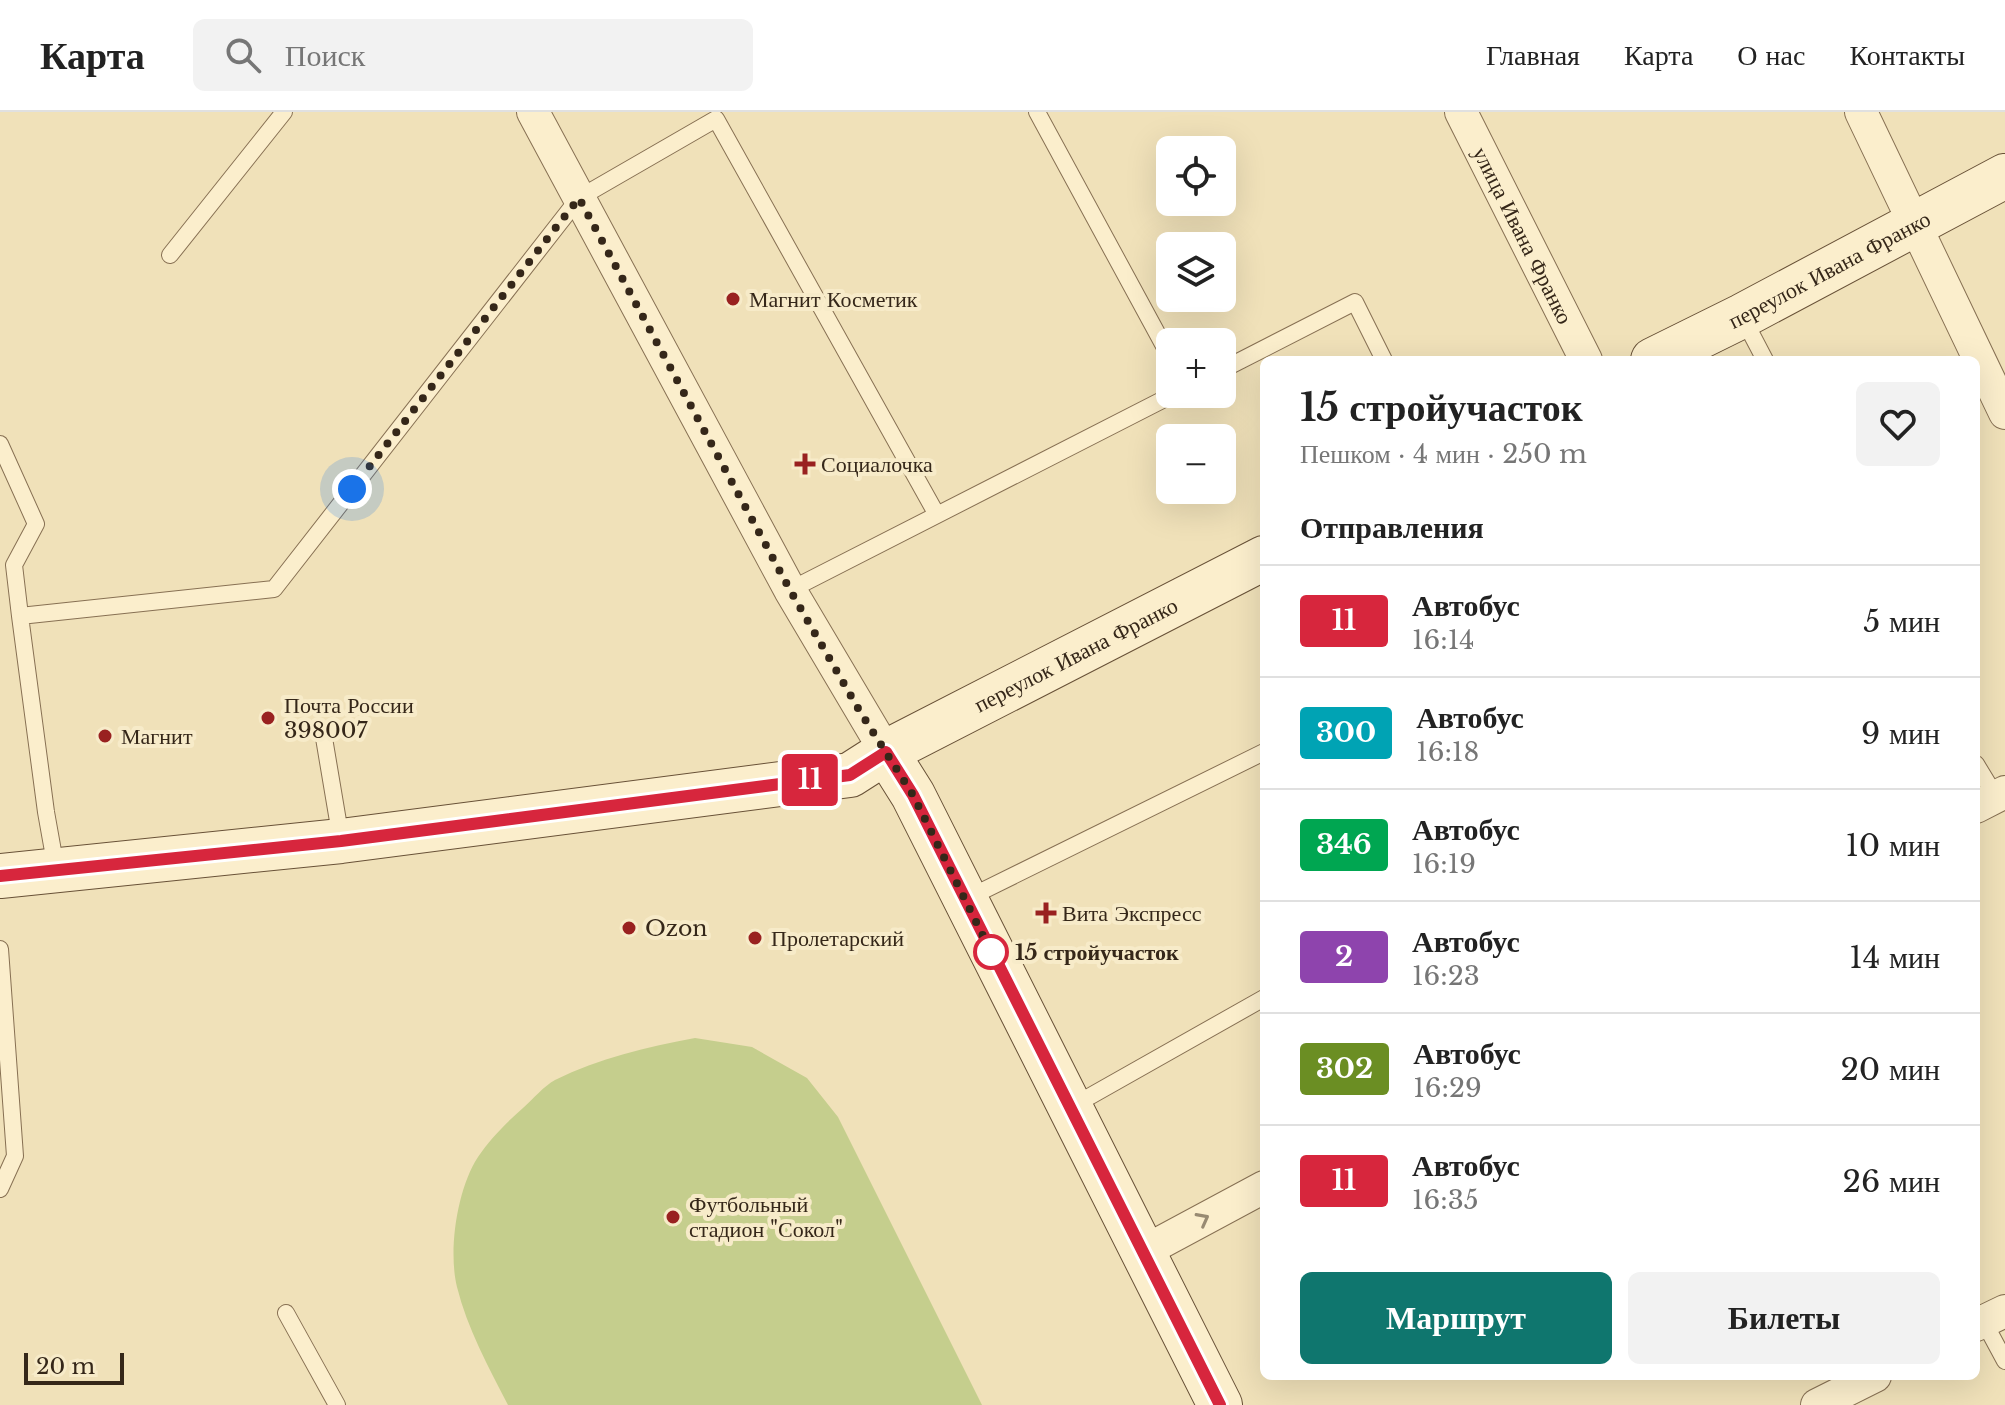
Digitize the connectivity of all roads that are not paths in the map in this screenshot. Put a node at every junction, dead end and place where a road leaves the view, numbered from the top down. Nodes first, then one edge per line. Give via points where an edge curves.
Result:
1 (284, 112) edge
2 (533, 112) edge
3 (1037, 112) edge
4 (1461, 112) edge
5 (1861, 112) edge
6 (2005, 176) edge
7 (579, 198) junction
8 (1914, 226) junction
9 (170, 255) dead end
10 (1742, 316) junction
11 (1156, 331) edge
12 (1382, 356) edge
13 (1584, 356) edge
14 (1661, 356) edge
15 (1763, 356) edge
16 (1977, 356) edge
17 (1980, 362) edge
18 (1236, 363) edge
19 (1156, 403) edge
20 (2005, 413) edge
21 (0, 444) edge
22 (937, 515) junction
23 (1260, 560) edge
24 (790, 590) junction
25 (20, 616) junction
26 (324, 738) dead end
27 (886, 752) junction
28 (1260, 754) edge
29 (1980, 773) edge
30 (1992, 799) edge
31 (341, 841) junction
32 (57, 870) junction
33 (0, 876) edge
34 (964, 900) junction
35 (0, 949) edge
36 (1260, 1000) edge
37 (1070, 1108) junction
38 (0, 1189) edge
39 (1260, 1189) edge
40 (1143, 1252) junction
41 (286, 1313) dead end
42 (1988, 1319) edge
43 (2005, 1361) edge
44 (1867, 1380) edge
45 (337, 1405) edge
46 (1220, 1405) edge
47 (1817, 1405) edge

1 - 9 lane
2 - 7 street
3 - 11 lane
4 - 13 street, улица Ивана Франко
5 - 8 street
6 - 8 street, переулок Ивана Франко
7 - 22 lane via 716,119
7 - 24 street
7 - 25 lane via 274,589
8 - 10 street, переулок Ивана Франко
8 - 16 street
10 - 14 street, переулок Ивана Франко
10 - 15 lane
12 - 18 lane via 1355,302
17 - 20 street
19 - 22 lane
21 - 25 lane via 36,524 14,565
22 - 24 lane
23 - 27 street, переулок Ивана Франко
24 - 27 street
25 - 32 lane
26 - 31 lane
27 - 31 street, переулок Ивана Франко via 850,775
27 - 34 street
28 - 34 lane
29 - 30 lane
31 - 32 street, переулок Ивана Франко
32 - 33 street, переулок Ивана Франко
34 - 37 street
35 - 38 lane via 15,1156
36 - 37 lane
37 - 40 street
40 -> 39 street
40 - 46 street
41 - 45 lane
42 - 43 lane
44 - 47 street

